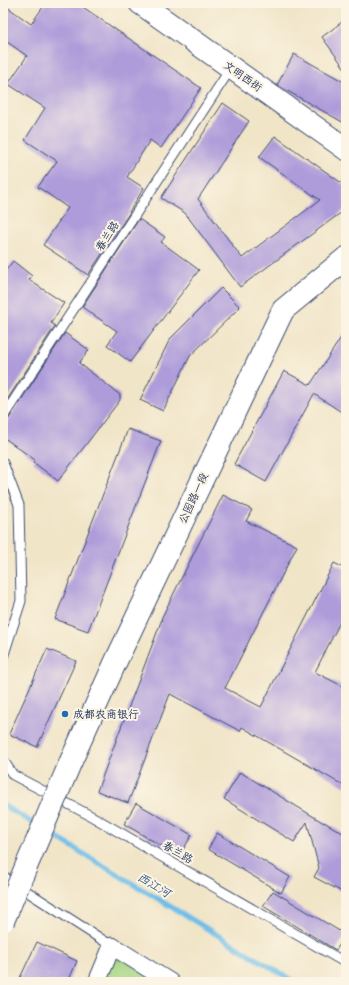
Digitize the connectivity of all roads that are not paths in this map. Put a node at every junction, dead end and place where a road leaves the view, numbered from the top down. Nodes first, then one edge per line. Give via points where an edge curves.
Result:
1 (140, 3) edge
2 (231, 68) junction
3 (346, 149) edge
4 (346, 258) edge
5 (3, 417) edge
6 (3, 463) edge
7 (3, 657) edge
8 (3, 760) edge
9 (3, 876) edge
10 (3, 921) edge
11 (112, 946) junction
12 (346, 963) edge
13 (97, 982) edge
14 (170, 982) edge

1 - 2 street, 文明西街
2 - 3 street, 文明西街
2 - 5 lane, 春兰路
4 - 10 street, 公园路一段, bridge via 283,310 116,661
6 - 7 lane via 20,505 21,600
8 - 12 lane, 春兰路 via 13,775 93,817
9 - 11 lane
11 - 13 street
11 - 14 street

